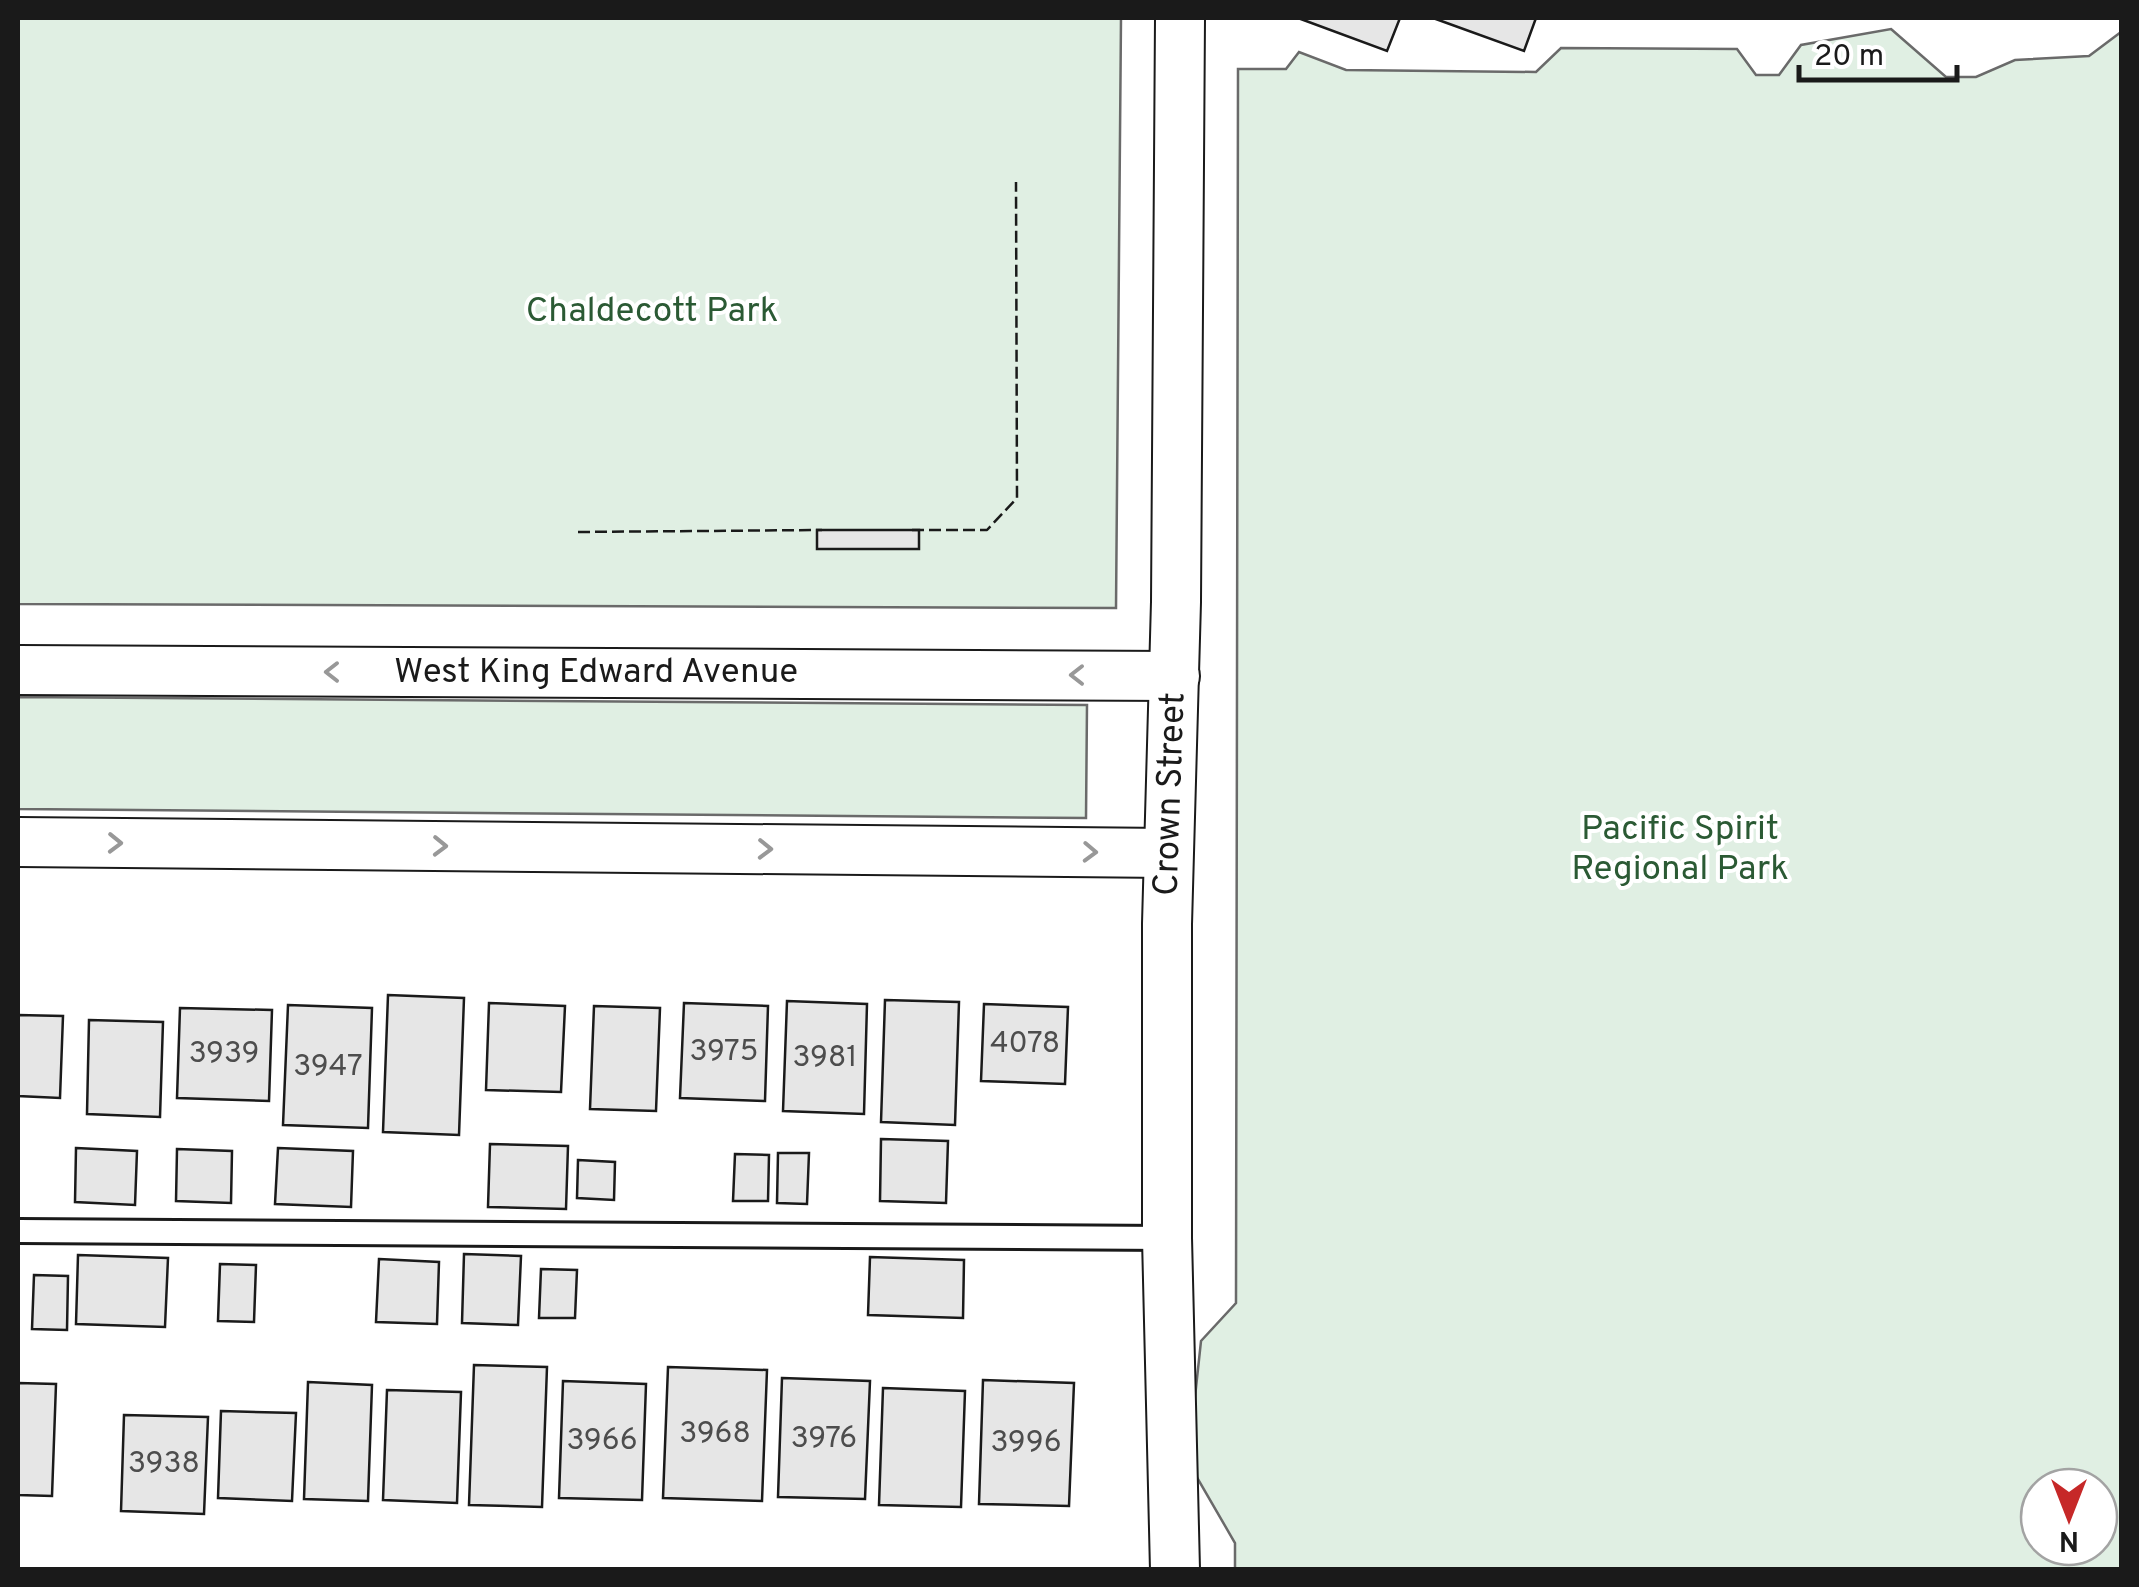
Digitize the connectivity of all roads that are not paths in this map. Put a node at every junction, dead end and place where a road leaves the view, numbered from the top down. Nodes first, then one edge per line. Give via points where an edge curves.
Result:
1 (1180, 18) edge
2 (18, 670) edge
3 (1175, 676) junction
4 (18, 842) edge
5 (1168, 853) junction
6 (18, 1231) edge
7 (1167, 1238) junction
8 (1175, 1570) edge

1 - 3 street, Crown Street
3 -> 2 street, West King Edward Avenue
3 - 5 street, Crown Street
4 -> 5 street
5 - 7 street, Crown Street
6 - 7 lane
7 - 8 street, Crown Street

